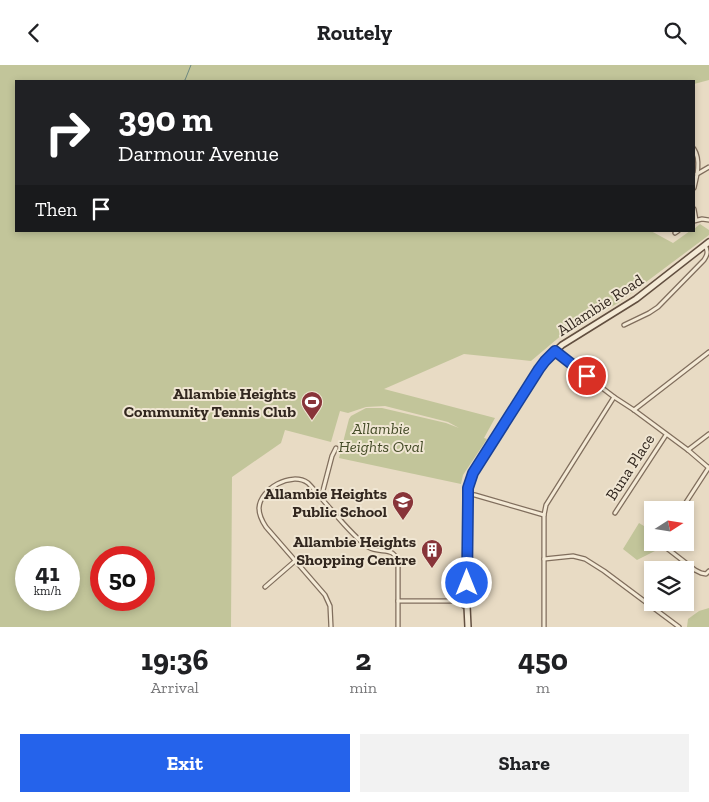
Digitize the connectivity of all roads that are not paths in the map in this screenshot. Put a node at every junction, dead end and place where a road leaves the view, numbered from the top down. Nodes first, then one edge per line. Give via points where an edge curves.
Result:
1 (695, 150) edge
2 (709, 167) edge
3 (698, 174) junction
4 (695, 184) edge
5 (709, 220) edge
6 (695, 221) edge
7 (707, 244) edge
8 (624, 325) dead end
9 (555, 351) junction
10 (709, 352) edge
11 (614, 397) junction
12 (634, 410) junction
13 (709, 434) edge
14 (666, 435) junction
15 (336, 448) dead end
16 (688, 450) junction
17 (709, 467) edge
18 (468, 495) junction
19 (321, 498) junction
20 (687, 501) edge
21 (615, 513) dead end
22 (544, 515) junction
23 (671, 551) edge
24 (544, 559) junction
25 (295, 561) junction
26 (709, 571) edge
27 (265, 587) dead end
28 (398, 601) junction
29 (465, 601) junction
30 (331, 627) edge
31 (398, 627) edge
32 (468, 627) edge
33 (544, 627) edge
34 (679, 627) edge

1 - 3 street
2 - 3 street
3 - 4 street
5 - 6 street
7 - 8 street via 704,260 658,307
7 - 9 main road, Allambie Road via 640,295
9 - 11 street
9 - 18 main road, Allambie Road via 539,369 479,463
10 - 12 street
11 - 12 street
11 - 22 street via 546,505
12 - 14 street
13 - 16 street
14 - 16 street
14 - 21 street, Buna Place
15 - 19 street
16 - 17 street
17 - 20 street
18 - 22 street
18 - 29 main road, Allambie Road
19 - 25 street via 308,483 296,479 279,482 265,493 261,502 261,518 266,527
19 - 28 street via 364,544 376,551 392,553 397,558
22 - 24 street
23 - 26 street via 700,573
24 - 33 street
24 - 34 street via 573,556 585,559
25 - 27 street
25 - 30 street via 330,605
28 - 29 street
28 - 31 street
29 - 32 main road, Allambie Road

